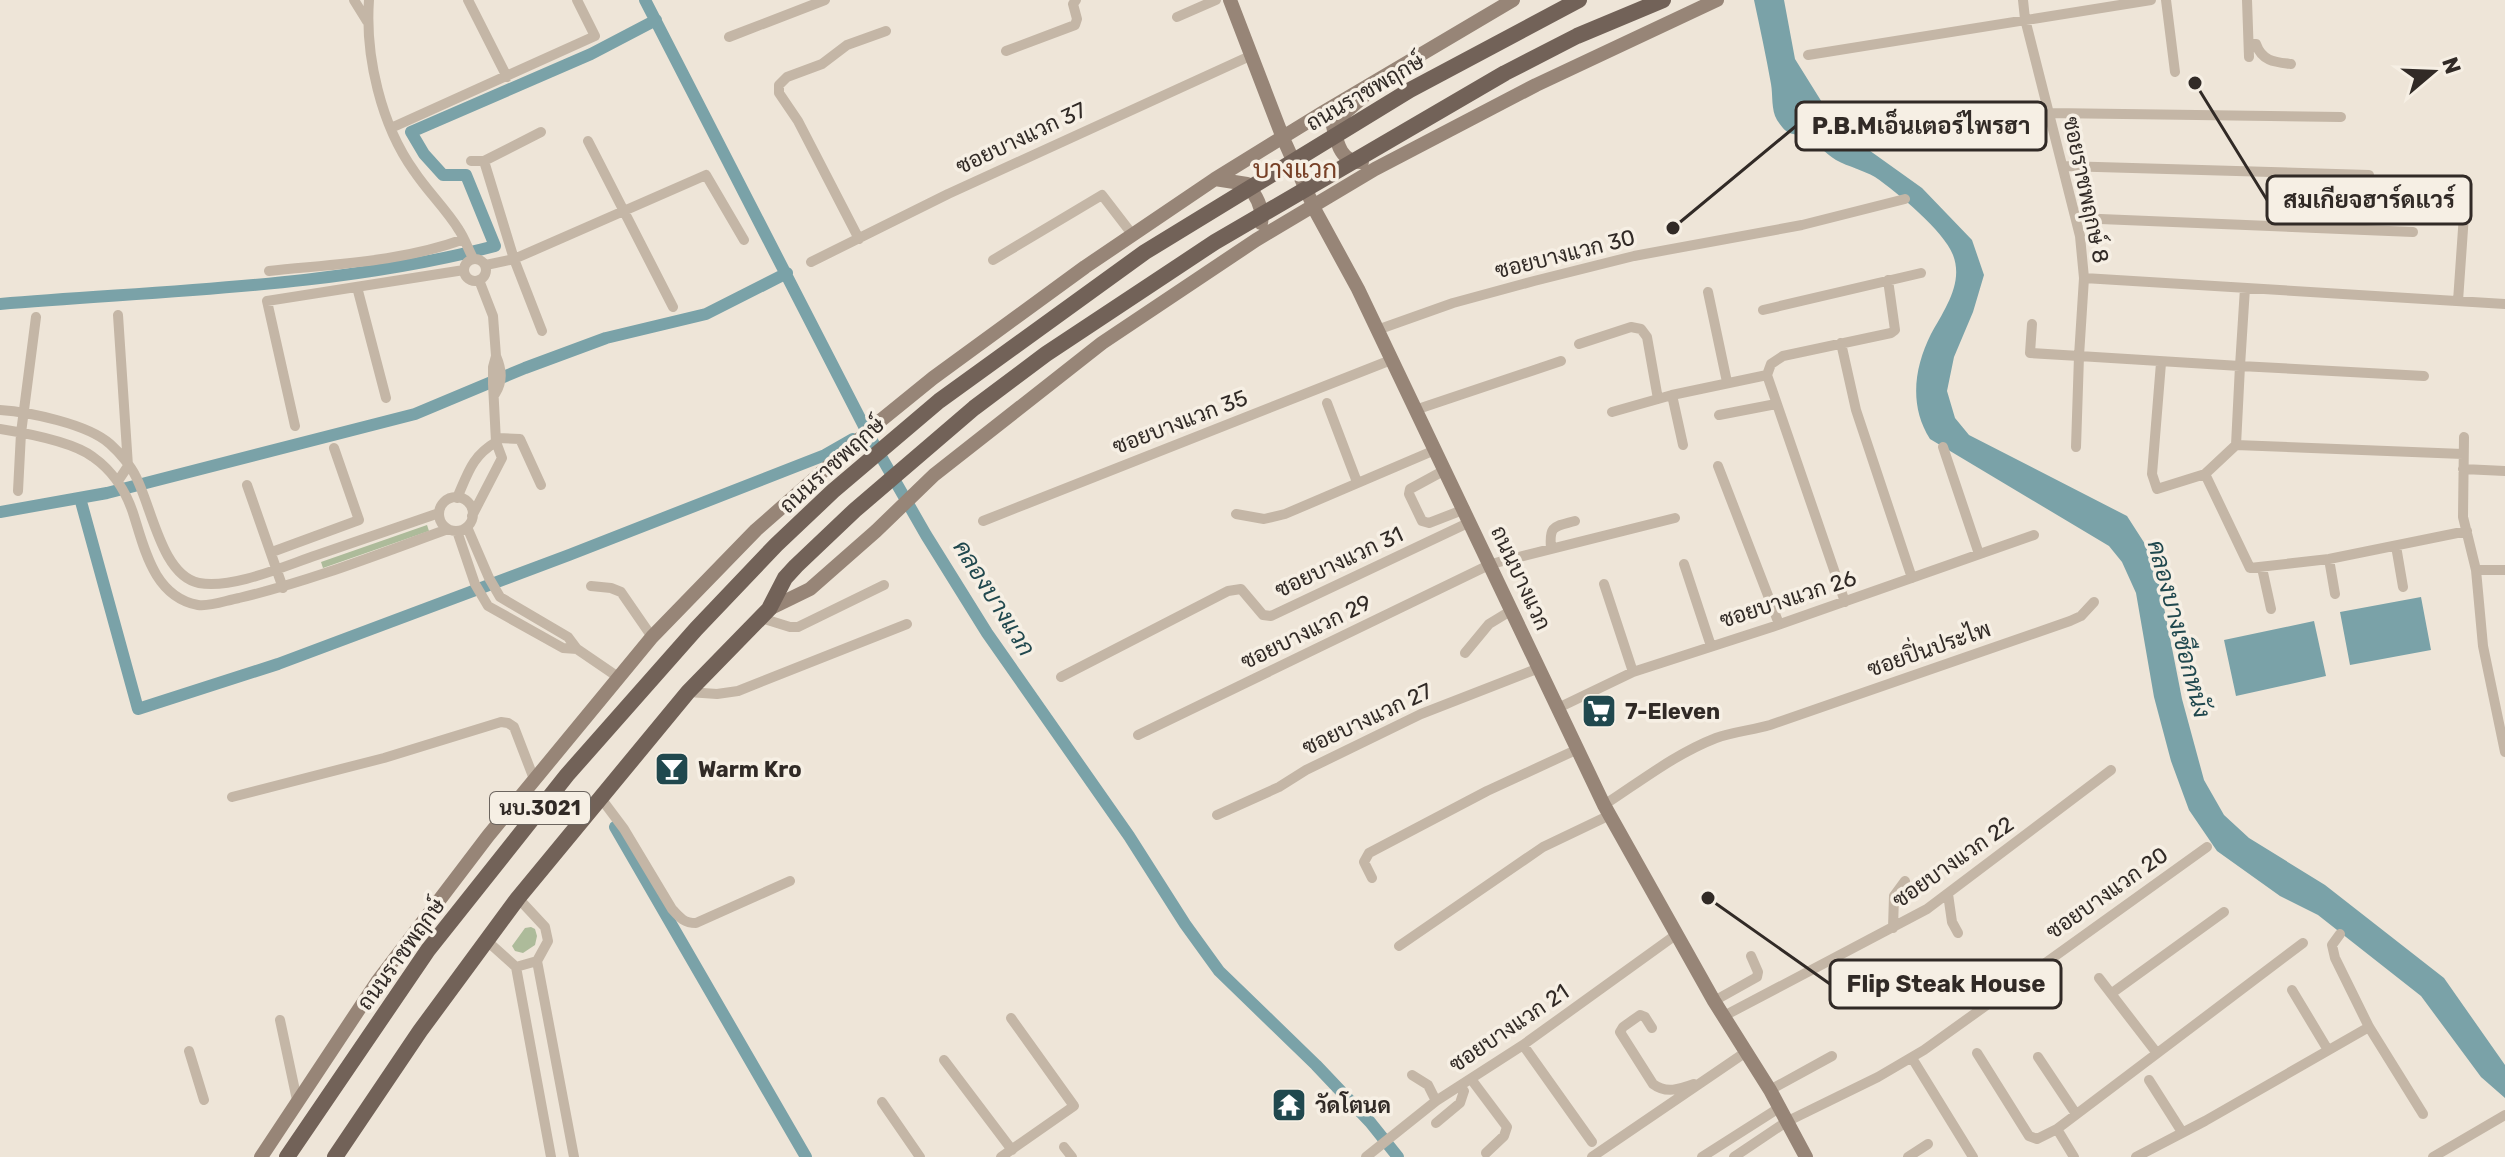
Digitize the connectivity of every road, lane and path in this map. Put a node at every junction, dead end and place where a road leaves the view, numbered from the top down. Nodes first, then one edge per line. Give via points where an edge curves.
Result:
1 (354, 0) edge
2 (369, 0) edge
3 (468, 0) edge
4 (577, 0) edge
5 (825, 0) edge
6 (1076, 0) edge
7 (1216, 0) edge
8 (1230, 0) edge
9 (1513, 0) edge
10 (1663, 0) edge
11 (1717, 0) edge
12 (2023, 0) edge
13 (2151, 0) edge
14 (2166, 0) edge
15 (2247, 0) edge
16 (1574, 3) edge
17 (1177, 17) dead end
18 (2025, 19) junction
19 (367, 21) junction
20 (886, 31) dead end
21 (729, 37) dead end
22 (2249, 44) junction
23 (1006, 51) dead end
24 (1808, 55) dead end
25 (1250, 56) junction
26 (2249, 57) dead end
27 (2291, 64) dead end
28 (2175, 72) dead end
29 (1391, 73) junction
30 (507, 77) junction
31 (2050, 113) junction
32 (2341, 117) dead end
33 (391, 128) junction
34 (541, 132) dead end
35 (1283, 138) junction
36 (588, 141) dead end
37 (1427, 142) junction
38 (471, 161) dead end
39 (484, 161) junction
40 (2063, 166) junction
41 (2369, 175) dead end
42 (1215, 179) junction
43 (2466, 186) dead end
44 (1905, 199) dead end
45 (1313, 205) junction
46 (623, 210) junction
47 (2076, 218) junction
48 (2413, 232) dead end
49 (1132, 234) junction
50 (464, 239) junction
51 (859, 239) junction
52 (744, 240) dead end
53 (1256, 240) junction
54 (473, 258) junction
55 (514, 259) junction
56 (993, 260) dead end
57 (811, 262) dead end
58 (486, 265) junction
59 (464, 270) junction
60 (269, 271) dead end
61 (1921, 273) dead end
62 (2084, 278) junction
63 (479, 280) junction
64 (1888, 280) junction
65 (357, 287) junction
66 (2245, 288) junction
67 (1708, 292) dead end
68 (2458, 301) junction
69 (2505, 304) edge
70 (673, 307) dead end
71 (1763, 310) dead end
72 (118, 315) dead end
73 (36, 317) dead end
74 (2032, 324) dead end
75 (1377, 330) junction
76 (542, 331) dead end
77 (1841, 343) junction
78 (1579, 344) dead end
79 (2079, 356) junction
80 (1391, 360) junction
81 (1561, 361) dead end
82 (2161, 363) junction
83 (2240, 366) junction
84 (1767, 375) junction
85 (2424, 376) dead end
86 (1727, 382) junction
87 (1672, 395) junction
88 (386, 398) dead end
89 (1658, 399) junction
90 (1327, 403) dead end
91 (1776, 404) junction
92 (0, 410) edge
93 (1415, 410) junction
94 (24, 412) junction
95 (1612, 412) dead end
96 (1719, 415) dead end
97 (295, 426) dead end
98 (0, 429) edge
99 (21, 433) junction
100 (2464, 437) dead end
101 (496, 440) junction
102 (1683, 445) dead end
103 (2236, 445) junction
104 (1943, 447) dead end
105 (2076, 447) dead end
106 (334, 448) dead end
107 (1435, 450) junction
108 (2463, 454) junction
109 (1718, 466) dead end
110 (2463, 469) junction
111 (132, 470) junction
112 (1445, 470) junction
113 (2505, 471) edge
114 (2205, 474) junction
115 (118, 481) junction
116 (1357, 482) junction
117 (247, 485) dead end
118 (541, 485) dead end
119 (18, 491) dead end
120 (457, 498) junction
121 (439, 513) junction
122 (1236, 514) dead end
123 (1468, 516) junction
124 (1675, 518) dead end
125 (983, 521) dead end
126 (1575, 521) dead end
127 (461, 526) junction
128 (2467, 531) junction
129 (2034, 535) dead end
130 (2396, 546) junction
131 (1551, 548) junction
132 (272, 552) junction
133 (1979, 554) junction
134 (2329, 559) junction
135 (1491, 564) junction
136 (1684, 564) dead end
137 (2262, 568) junction
138 (277, 569) junction
139 (2476, 570) junction
140 (2505, 570) edge
141 (1912, 578) junction
142 (1604, 584) dead end
143 (884, 585) dead end
144 (591, 586) dead end
145 (2403, 587) dead end
146 (283, 588) junction
147 (2335, 594) dead end
148 (1845, 602) junction
149 (2094, 602) dead end
150 (2271, 609) dead end
151 (1512, 610) junction
152 (765, 614) junction
153 (907, 624) dead end
154 (1779, 624) junction
155 (652, 637) junction
156 (1711, 646) junction
157 (577, 649) junction
158 (1465, 653) dead end
159 (1539, 668) junction
160 (1633, 672) junction
161 (618, 677) junction
162 (1061, 677) dead end
163 (688, 692) junction
164 (1558, 708) junction
165 (1138, 735) dead end
166 (1578, 749) junction
167 (2505, 752) edge
168 (2111, 770) dead end
169 (534, 779) junction
170 (232, 797) dead end
171 (600, 797) junction
172 (1607, 810) junction
173 (1217, 815) dead end
174 (2207, 847) dead end
175 (1372, 878) dead end
176 (790, 881) dead end
177 (1905, 881) dead end
178 (1948, 894) junction
179 (518, 898) junction
180 (2224, 912) dead end
181 (1893, 928) junction
182 (1958, 933) dead end
183 (1677, 934) junction
184 (2340, 934) dead end
185 (486, 940) junction
186 (2303, 943) dead end
187 (1399, 946) dead end
188 (1751, 956) dead end
189 (537, 961) junction
190 (516, 967) junction
191 (2099, 978) dead end
192 (2292, 990) dead end
193 (2112, 993) junction
194 (1714, 1001) junction
195 (1724, 1016) junction
196 (1011, 1018) dead end
197 (280, 1020) dead end
198 (2369, 1027) junction
199 (1652, 1028) dead end
200 (1523, 1045) junction
201 (2328, 1050) junction
202 (189, 1051) dead end
203 (1746, 1052) junction
204 (2156, 1052) junction
205 (1977, 1053) dead end
206 (1832, 1056) dead end
207 (2038, 1057) dead end
208 (1912, 1058) junction
209 (944, 1060) dead end
210 (1412, 1075) dead end
211 (1471, 1079) junction
212 (2149, 1080) dead end
213 (1701, 1082) junction
214 (1460, 1086) junction
215 (1770, 1090) junction
216 (325, 1099) junction
217 (204, 1100) dead end
218 (297, 1100) junction
219 (1436, 1101) junction
220 (882, 1102) dead end
221 (1779, 1108) junction
222 (2076, 1114) junction
223 (2423, 1114) dead end
224 (2505, 1115) edge
225 (1786, 1122) junction
226 (1436, 1123) dead end
227 (2057, 1129) junction
228 (2182, 1132) junction
229 (1592, 1142) dead end
230 (1928, 1144) dead end
231 (1064, 1147) dead end
232 (1012, 1150) junction
233 (1486, 1153) dead end
234 (261, 1157) edge
235 (275, 1157) edge
236 (287, 1157) edge
237 (335, 1157) edge
238 (551, 1157) edge
239 (574, 1157) edge
240 (920, 1157) edge
241 (1001, 1157) edge
242 (1072, 1157) edge
243 (1366, 1157) edge
244 (1592, 1157) edge
245 (1702, 1157) edge
246 (1734, 1157) edge
247 (1806, 1157) edge
248 (1908, 1157) edge
249 (1973, 1157) edge
250 (2074, 1157) edge
251 (2136, 1157) edge
252 (2433, 1157) edge

1 - 19 street
2 - 19 street
3 - 30 street
4 - 30 street via 595,36
5 - 21 street
6 - 23 street via 1075,25
7 - 17 street
8 - 25 main road, ถนนบางแวก
9 - 29 main road, ถนนราชพฤกษ์ / นบ.3021
10 - 152 main road, นบ.3021 via 1577,36 1423,119 1215,242 1046,354 855,510 785,578
11 - 37 main road, นบ.3021
12 - 18 street, ซอยราชพฤกษ์ 8
13 - 18 street
14 - 28 street
15 - 22 street
16 - 216 main road, ถนนราชพฤกษ์ / นบ.3021 via 1410,90 1145,252 939,401 833,491 696,629 567,775 428,950
18 - 24 street
18 - 31 street, ซอยราชพฤกษ์ 8
19 - 33 street
20 - 51 street via 847,45 779,85
22 - 26 street
22 - 27 street via 2256,44 2270,62
25 - 35 main road, ถนนบางแวก
25 - 51 street, ซอยบางแวก 37
29 - 35 main road, ถนนราชพฤกษ์ / นบ.3021
29 - 37 main road via 1333,126 1343,155 1354,162 1370,161
30 - 33 street
31 - 32 street
31 - 40 street, ซอยราชพฤกษ์ 8
33 - 50 street via 413,170
34 - 39 street
35 - 42 main road, ถนนราชพฤกษ์ / นบ.3021
35 - 45 main road, ถนนบางแวก
36 - 46 street
37 - 45 main road, นบ.3021
38 - 39 street
39 - 55 street
40 - 41 street
40 - 47 street, ซอยราชพฤกษ์ 8
42 - 49 main road, ถนนราชพฤกษ์ / นบ.3021
42 - 53 main road via 1240,181 1255,194 1263,214
43 - 68 street
44 - 75 street, ซอยบางแวก 30 via 1549,277
45 - 53 main road, นบ.3021
45 - 75 main road, ถนนบางแวก
46 - 52 street via 706,175
46 - 55 street
46 - 70 street
47 - 48 street
47 - 62 street, ซอยราชพฤกษ์ 8
49 - 56 street via 1102,195
49 - 155 main road, ถนนราชพฤกษ์ / นบ.3021 via 880,421 756,530
50 - 54 street
50 - 60 street via 363,261
51 - 57 street, ซอยบางแวก 37
53 - 152 main road, นบ.3021 via 1102,343 934,475 810,589
54 - 58 street
54 - 59 street
55 - 58 street
55 - 76 street
58 - 63 street
59 - 63 street via 469,279
59 - 65 street
61 - 64 street
62 - 66 street
62 - 79 street, ซอยราชพฤกษ์ 8
63 - 101 street via 493,316
64 - 71 street
64 - 77 street via 1895,330
65 - 88 street
65 - 97 street via 267,301
66 - 68 street
66 - 83 street
67 - 86 street
68 - 69 street
72 - 111 street
73 - 94 street
74 - 79 street via 2030,353
75 - 80 main road, ถนนบางแวก
77 - 84 street via 1775,359
77 - 141 street via 1856,410
78 - 89 street via 1631,327 1641,329
79 - 82 street
79 - 105 street, ซอยราชพฤกษ์ 8
80 - 93 main road, ถนนบางแวก
80 - 125 street, ซอยบางแวก 35
81 - 93 street
82 - 83 street
82 - 114 street via 2152,474 2157,489
83 - 85 street
83 - 103 street
84 - 86 street
84 - 91 street
86 - 87 street
87 - 89 street
87 - 102 street
89 - 95 street
90 - 116 street
91 - 96 street
91 - 148 street
92 - 94 street
93 - 107 main road, ถนนบางแวก
94 - 99 street
94 - 111 street via 102,437
98 - 99 street
99 - 115 street via 91,455
99 - 119 street
100 - 108 street
101 - 118 street via 520,439
101 - 120 street via 475,458
101 - 127 street via 502,458
103 - 108 street
103 - 114 street
104 - 133 street
106 - 132 street via 359,520
107 - 112 main road, ถนนบางแวก
107 - 116 street
108 - 110 street
109 - 154 street
110 - 113 street
110 - 128 street
111 - 115 street
111 - 138 street via 167,559 183,577 224,584
112 - 123 main road, ถนนบางแวก
112 - 123 street via 1410,489 1422,521
114 - 137 street via 2250,568
115 - 146 street via 149,564 164,587 185,601 201,606
116 - 122 street via 1273,518
117 - 132 street
120 - 121 street via 447,500
120 - 127 street via 470,506
121 - 127 street via 442,524
121 - 138 street
123 - 135 main road, ถนนบางแวก
123 - 162 street, ซอยบางแวก 31 via 1271,616 1263,615 1241,589 1228,591
124 - 131 street, ซอยบางแวก 29
126 - 131 street via 1552,529
127 - 146 street
127 - 157 street via 500,597 568,637
127 - 157 street via 475,584 488,606 563,648
128 - 130 street
128 - 139 street
129 - 133 street, ซอยบางแวก 26
130 - 134 street
130 - 145 street
131 - 135 street, ซอยบางแวก 29
132 - 138 street
133 - 141 street, ซอยบางแวก 26
134 - 137 street
134 - 147 street
135 - 151 main road, ถนนบางแวก
135 - 165 street, ซอยบางแวก 29
136 - 156 street
137 - 150 street
138 - 146 street
139 - 140 street
139 - 167 street via 2483,646
141 - 148 street, ซอยบางแวก 26
142 - 160 street
143 - 152 street via 798,627
144 - 155 street via 621,592
148 - 154 street, ซอยบางแวก 26
149 - 172 street, ซอยปิ่นประไพ via 2070,621 1690,749
151 - 158 street via 1489,624
151 - 159 main road, ถนนบางแวก
152 - 163 main road, นบ.3021
153 - 163 street via 738,691
154 - 156 street, ซอยบางแวก 26
155 - 161 main road, ถนนราชพฤกษ์ / นบ.3021
156 - 160 street, ซอยบางแวก 26
157 - 161 street
159 - 164 main road, ถนนบางแวก
159 - 173 street, ซอยบางแวก 27 via 1421,714
160 - 164 street, ซอยบางแวก 26
161 - 169 main road, ถนนราชพฤกษ์ / นบ.3021
163 - 171 main road, นบ.3021
164 - 166 main road, ถนนบางแวก
166 - 172 main road, ถนนบางแวก
166 - 175 street via 1369,853 1364,862
168 - 178 street, ซอยบางแวก 22
169 - 170 street via 514,727 501,722
169 - 218 main road, ถนนราชพฤกษ์ / นบ.3021 via 427,915
171 - 176 street via 672,909 688,923
171 - 179 main road, นบ.3021
172 - 183 main road, ถนนบางแวก
172 - 187 street, ซอยปิ่นประไพ via 1543,847
174 - 208 street, ซอยบางแวก 20
177 - 181 street via 1894,896
178 - 181 street, ซอยบางแวก 22
178 - 182 street
179 - 185 main road, นบ.3021
179 - 189 street via 545,927 548,941
180 - 193 street
181 - 195 street, ซอยบางแวก 22
183 - 194 main road, ถนนบางแวก
183 - 200 street, ซอยบางแวก 21
184 - 198 street via 2332,950
185 - 190 street
185 - 237 main road, นบ.3021
186 - 204 street
188 - 194 street via 1757,977
189 - 190 street
189 - 239 street
190 - 238 street
191 - 193 street
192 - 201 street
193 - 204 street
194 - 195 main road, ถนนบางแวก
195 - 203 main road, ถนนบางแวก
196 - 232 street via 1074,1106
197 - 218 street
198 - 201 street
198 - 223 street
199 - 213 street via 1640,1015 1620,1032 1653,1084 1669,1090
200 - 211 street, ซอยบางแวก 21
200 - 229 street
201 - 228 street
202 - 217 street
203 - 213 street
203 - 215 main road, ถนนบางแวก
204 - 222 street
205 - 227 street via 2029,1136 2037,1139
206 - 215 street
207 - 222 street
208 - 225 street, ซอยบางแวก 20
208 - 249 street
209 - 232 street
210 - 219 street via 1428,1085
211 - 214 street, ซอยบางแวก 21
211 - 233 street via 1507,1127
212 - 228 street
213 - 244 street
214 - 219 street, ซอยบางแวก 21
214 - 226 street via 1460,1103
215 - 221 main road, ถนนบางแวก
216 - 235 main road
216 - 236 main road, ถนนราชพฤกษ์ / นบ.3021
218 - 234 main road, ถนนราชพฤกษ์ / นบ.3021
219 - 243 street, ซอยบางแวก 21
220 - 240 street
221 - 225 main road, ถนนบางแวก
221 - 245 street
222 - 227 street
224 - 252 street
225 - 246 street, ซอยบางแวก 20
225 - 247 main road, ถนนบางแวก
227 - 250 street
228 - 251 street
230 - 248 street
231 - 242 street
232 - 241 street

